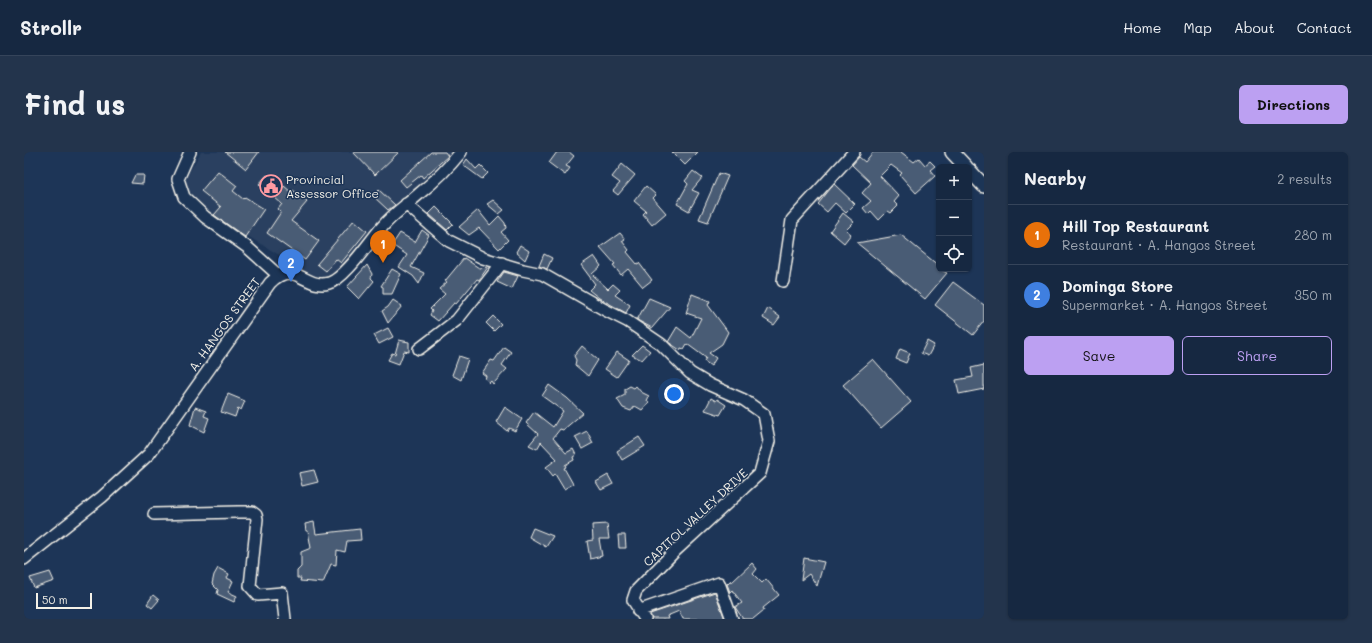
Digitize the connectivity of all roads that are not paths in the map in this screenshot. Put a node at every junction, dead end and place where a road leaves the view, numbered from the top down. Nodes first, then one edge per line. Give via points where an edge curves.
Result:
1 (190, 152) edge
2 (461, 152) edge
3 (854, 152) edge
4 (952, 152) edge
5 (963, 164) edge
6 (972, 173) edge
7 (984, 186) edge
8 (406, 204) junction
9 (502, 263) junction
10 (278, 275) junction
11 (783, 281) dead end
12 (419, 349) dead end
13 (154, 514) dead end
14 (24, 559) edge
15 (642, 615) edge
16 (285, 619) edge
17 (732, 619) edge

1 - 10 street via 178,179 184,197
2 - 8 street, A. HANGOS STREET via 450,166
3 - 11 street via 792,220
4 - 5 main road
6 - 7 main road
8 - 9 street, CAPITOL VALLEY DRIVE via 449,241 483,258
8 - 10 street, A. HANGOS STREET via 383,226 338,278 329,283 317,283 294,273
9 - 12 street via 457,320
9 - 15 street, CAPITOL VALLEY DRIVE via 542,274 627,321 661,344 690,373 744,400 764,414 769,441 760,473 675,551 636,591 633,600
10 - 14 street, A. HANGOS STREET via 239,325 149,454 102,497
13 - 16 street via 252,512 256,515 250,586 258,595 282,593
15 - 17 street via 719,583

